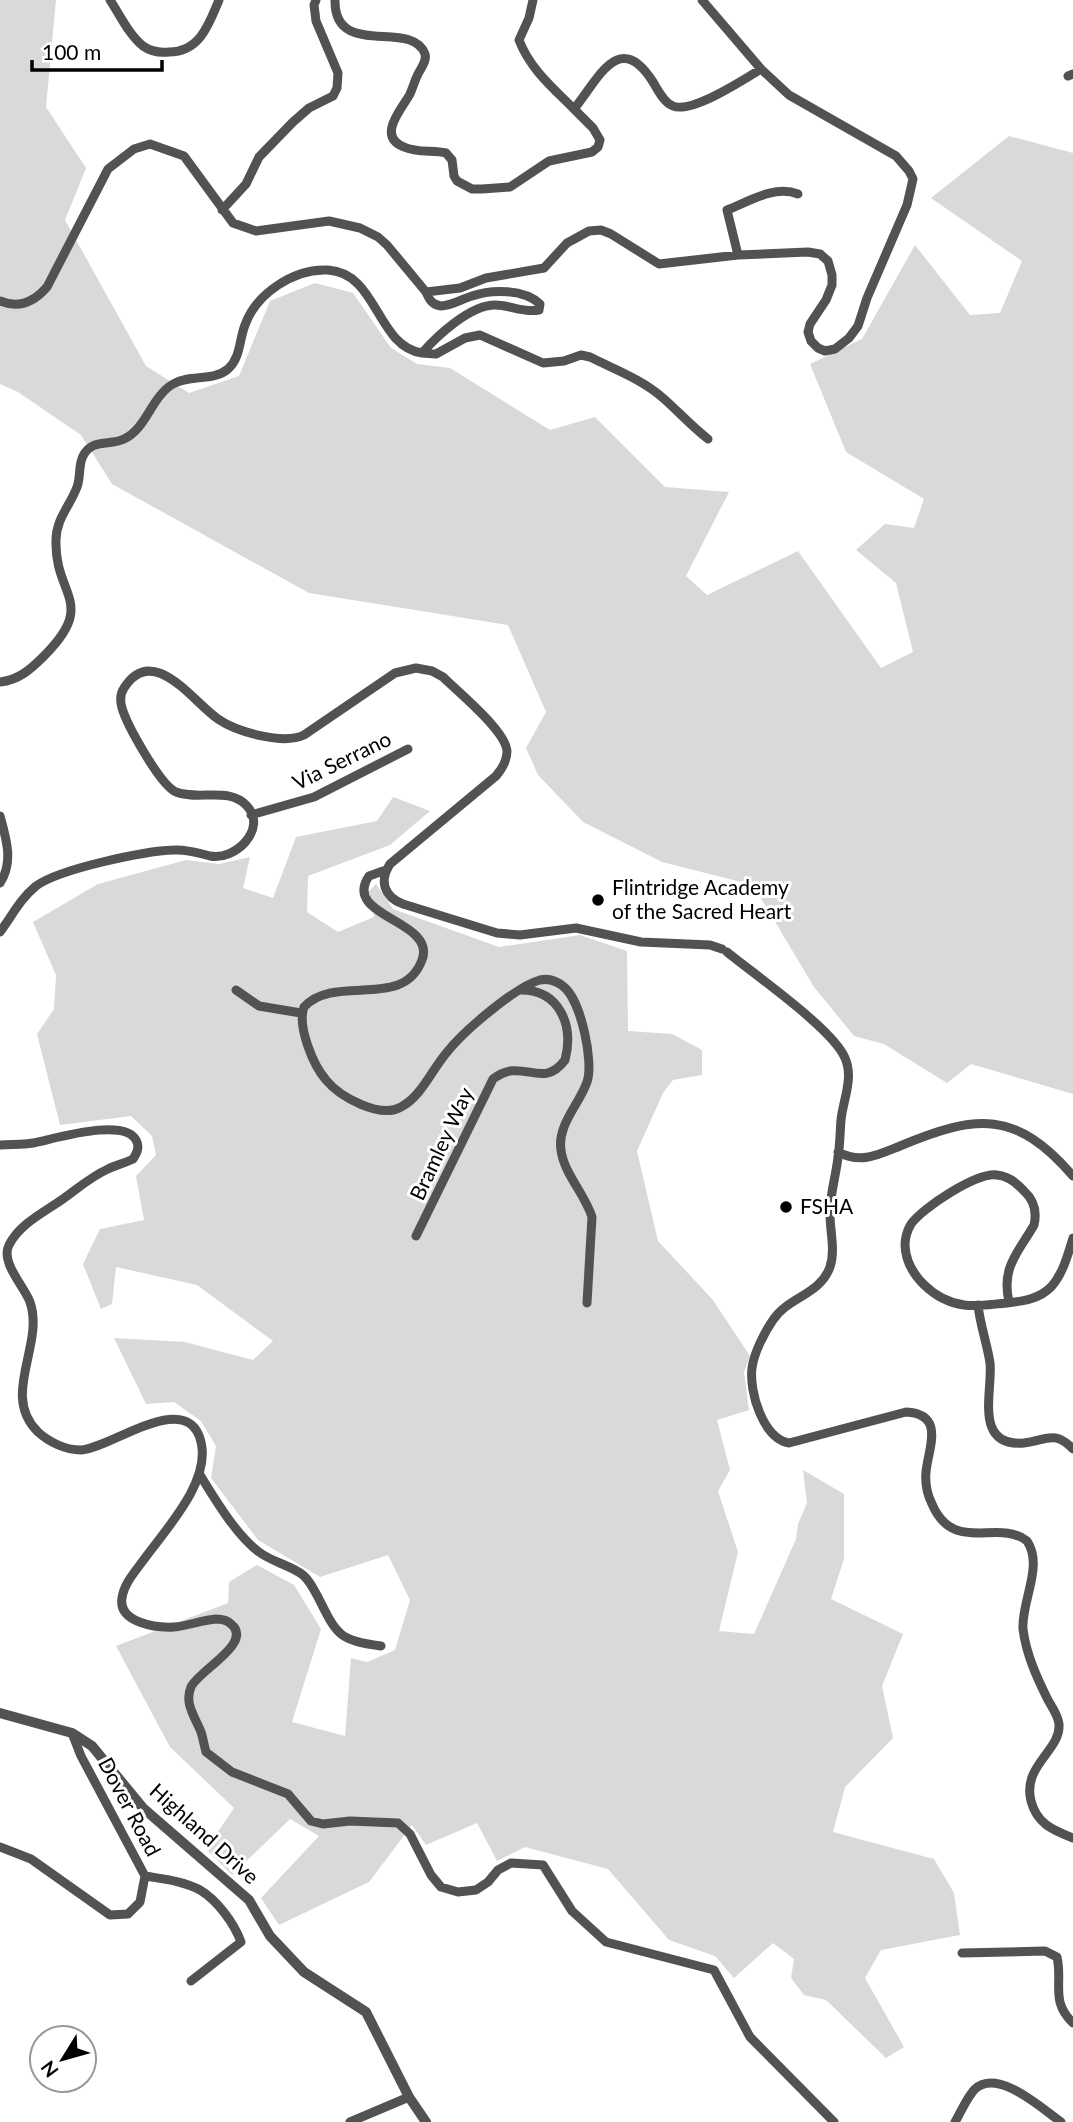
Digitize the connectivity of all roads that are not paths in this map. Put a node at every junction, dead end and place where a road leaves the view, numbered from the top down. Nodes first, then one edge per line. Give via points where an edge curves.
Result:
1 (110, 0) edge
2 (219, 0) edge
3 (316, 0) edge
4 (335, 0) edge
5 (533, 0) edge
6 (702, 0) edge
7 (761, 69) junction
8 (576, 107) junction
9 (798, 194) dead end
10 (222, 210) junction
11 (738, 255) junction
12 (426, 292) junction
13 (0, 301) edge
14 (422, 354) junction
15 (708, 439) dead end
16 (0, 682) edge
17 (408, 749) dead end
18 (251, 815) junction
19 (0, 816) edge
20 (386, 870) junction
21 (0, 883) edge
22 (0, 932) edge
23 (236, 990) dead end
24 (520, 991) junction
25 (301, 1013) junction
26 (0, 1144) edge
27 (838, 1152) junction
28 (1073, 1177) edge
29 (416, 1236) dead end
30 (1073, 1238) edge
31 (587, 1303) dead end
32 (1009, 1303) junction
33 (978, 1305) junction
34 (1073, 1433) edge
35 (1069, 1445) edge
36 (200, 1475) junction
37 (381, 1646) dead end
38 (0, 1713) edge
39 (72, 1733) junction
40 (1073, 1838) edge
41 (0, 1847) edge
42 (145, 1875) junction
43 (962, 1954) dead end
44 (191, 1981) dead end
45 (1073, 2023) edge
46 (409, 2097) junction
47 (350, 2122) edge
48 (426, 2122) edge
49 (834, 2122) edge
50 (955, 2122) edge
51 (1061, 2122) edge

1 - 2 street via 143,46 159,53 189,48 201,38
3 - 10 street via 316,21 338,73 337,88 333,96 309,108 259,157 246,184
4 - 8 street via 335,13 358,35 404,39 425,52 426,60 391,133 401,147 446,153 461,185 472,189 510,187 548,161 592,152 600,140
5 - 8 street via 519,40 523,53
6 - 7 street
7 - 8 street via 688,107 674,107 638,63 629,57 619,58
7 - 11 street via 789,95 895,156 913,178 907,205 858,326 835,349 818,348 808,332 832,285 828,261 808,252
9 - 11 street via 775,190 727,210
10 - 12 street via 233,223 256,231 329,221 360,228 387,245
10 - 13 street via 184,156 150,144 134,149 107,169 47,287 29,303
11 - 12 street via 659,264 611,234 589,231 567,243 544,268
12 - 14 street via 436,306 494,290 540,304 539,310 530,312 486,306 449,328
14 - 15 street via 436,354 480,335 543,363 590,357 648,386
14 - 16 street via 410,352 397,339 367,295 346,274 314,270 267,293 248,317 236,360 228,369 218,376 174,383 124,440 95,444 83,455 78,485 58,523 56,538 71,606 67,630 22,676
17 - 18 street, Via Serrano via 314,797
18 - 20 street via 238,799 179,793 158,776 122,711 121,696 131,680 148,671 163,672 219,720 287,740 304,734 395,673 416,668 432,671 500,735 507,754 505,763 496,776
18 - 22 street via 249,837 230,855 173,850 56,875 25,896
19 - 21 street via 8,848 8,864
20 - 25 street via 369,876 365,894 374,908 418,937 424,948 420,965 400,985 324,993 308,1002
20 - 27 street via 386,892 396,902 497,933 576,928 641,942 710,945 724,951 828,1034 844,1055 848,1086
23 - 25 street via 259,1006
24 - 25 street via 464,1033 414,1097 389,1112 342,1094 326,1081 306,1039
24 - 29 street, Bramley Way via 542,993 561,1010 568,1041 565,1060 550,1073 516,1069 492,1079
24 - 31 street via 541,980 556,982 573,998 582,1026 588,1076 562,1130 561,1150 592,1217
26 - 36 street via 29,1144 90,1131 127,1130 134,1136 138,1145 133,1159 92,1178 28,1222 8,1245 8,1261 26,1291 34,1321 20,1402 35,1430 65,1448 79,1450 153,1422 184,1422 201,1440
27 - 28 street via 863,1159 936,1132 990,1123 1033,1138
27 - 40 street via 830,1212 831,1265 815,1288 774,1318 753,1362 751,1375 764,1424 774,1437 789,1443 906,1412 918,1414 933,1434 926,1483 943,1522 962,1532 1015,1534 1027,1541 1032,1558 1025,1640 1059,1723 1057,1735 1034,1771 1030,1797 1042,1822
30 - 32 street via 1051,1287 1035,1298
32 - 33 street
32 - 33 street via 1009,1267 1034,1225 1035,1211 1018,1185 990,1175 972,1180 922,1212 911,1224 905,1243 919,1282 949,1300
33 - 35 street via 991,1370 987,1415 994,1430 1013,1442 1050,1437
34 - 35 street
36 - 37 street via 229,1518 260,1552 311,1584 341,1636
36 - 49 street via 131,1577 121,1601 131,1619 152,1626 217,1619 232,1625 236,1632 230,1649 191,1686 190,1708 206,1752 232,1772 288,1794 311,1821 398,1823 410,1834 441,1887 458,1892 476,1890 510,1863 543,1865 572,1911 606,1942 714,1970 750,2036
38 - 39 street, Highland Drive
39 - 42 street, Dover Road
39 - 46 street, Highland Drive via 92,1746 143,1808 249,1899 270,1936 303,1972 366,2012
41 - 42 street, Dover Road via 31,1859 110,1915 128,1914 140,1902
42 - 44 street via 200,1890 237,1932 241,1942
43 - 45 street via 1045,1951 1057,1956 1058,2001
46 - 47 street
46 - 48 street, Highland Drive
50 - 51 street via 975,2090 989,2082 1003,2084

